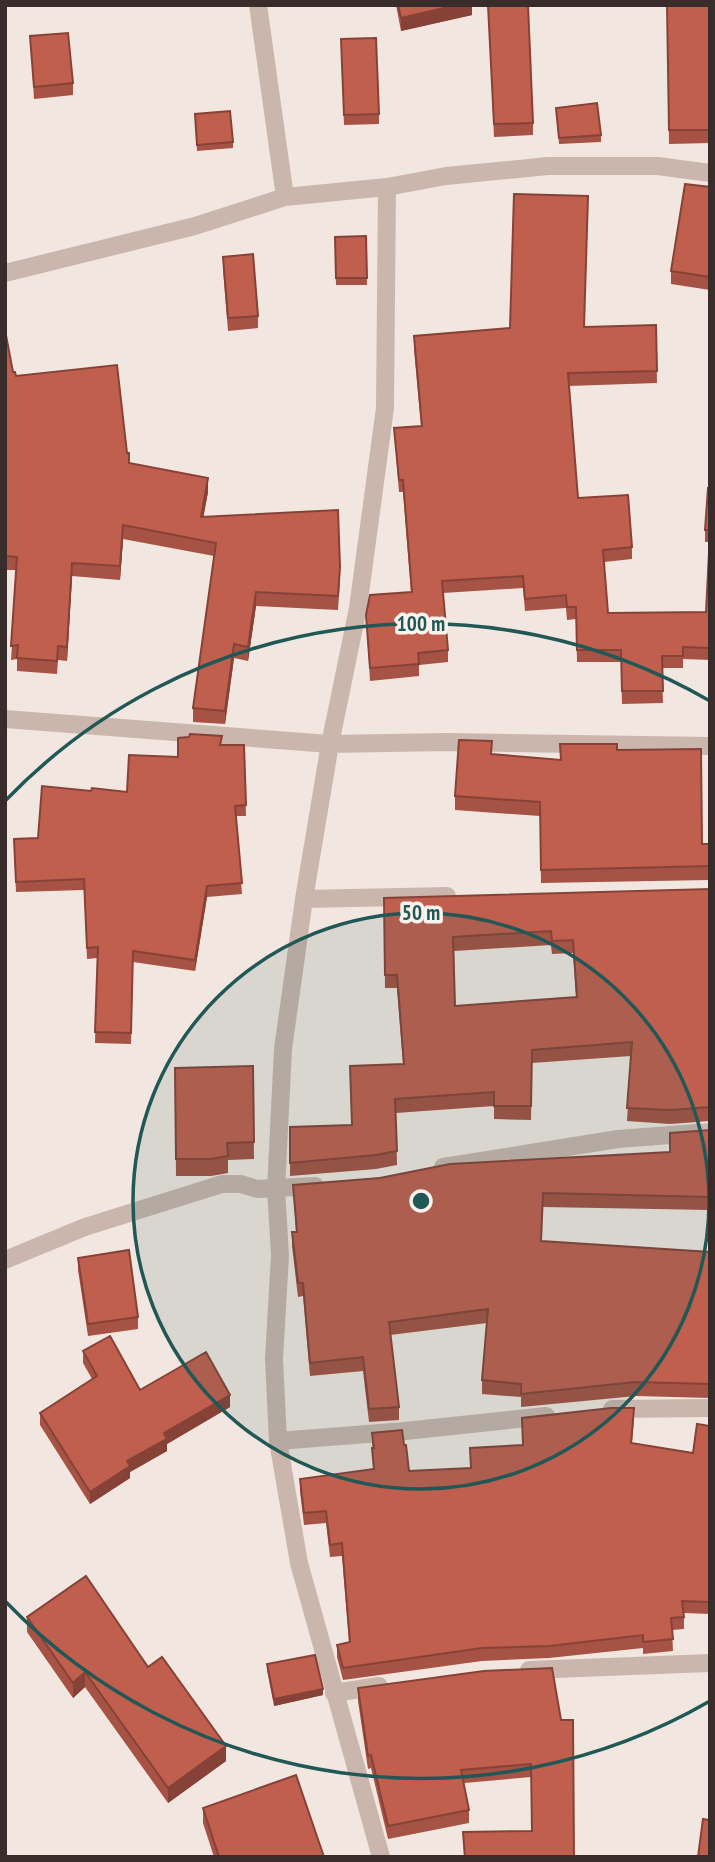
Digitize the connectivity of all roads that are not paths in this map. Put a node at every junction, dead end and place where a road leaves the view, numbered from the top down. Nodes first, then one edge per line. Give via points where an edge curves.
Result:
1 (258, 5) edge
2 (710, 173) edge
3 (387, 187) junction
4 (285, 197) junction
5 (5, 273) edge
6 (5, 719) edge
7 (330, 744) junction
8 (710, 746) edge
9 (466, 896) edge
10 (304, 899) junction
11 (710, 1132) edge
12 (419, 1172) edge
13 (327, 1184) edge
14 (276, 1189) junction
15 (5, 1260) edge
16 (710, 1408) edge
17 (597, 1410) edge
18 (569, 1413) edge
19 (278, 1441) junction
20 (710, 1662) edge
21 (510, 1670) edge
22 (402, 1683) edge
23 (334, 1693) junction
24 (381, 1857) edge

1 - 4 street
2 - 3 street via 658,166 548,166
3 - 4 street
3 - 7 street via 385,408 358,608
4 - 5 street via 195,226
6 - 7 street
7 - 8 street
7 - 10 street
9 - 10 street
10 - 14 street via 283,1049
11 - 12 street via 618,1139
13 - 14 street
14 - 15 street via 222,1184 85,1227
14 - 19 street
16 - 17 street
18 - 19 street
19 - 23 street via 299,1563
20 - 21 street
22 - 23 street
23 - 24 street

